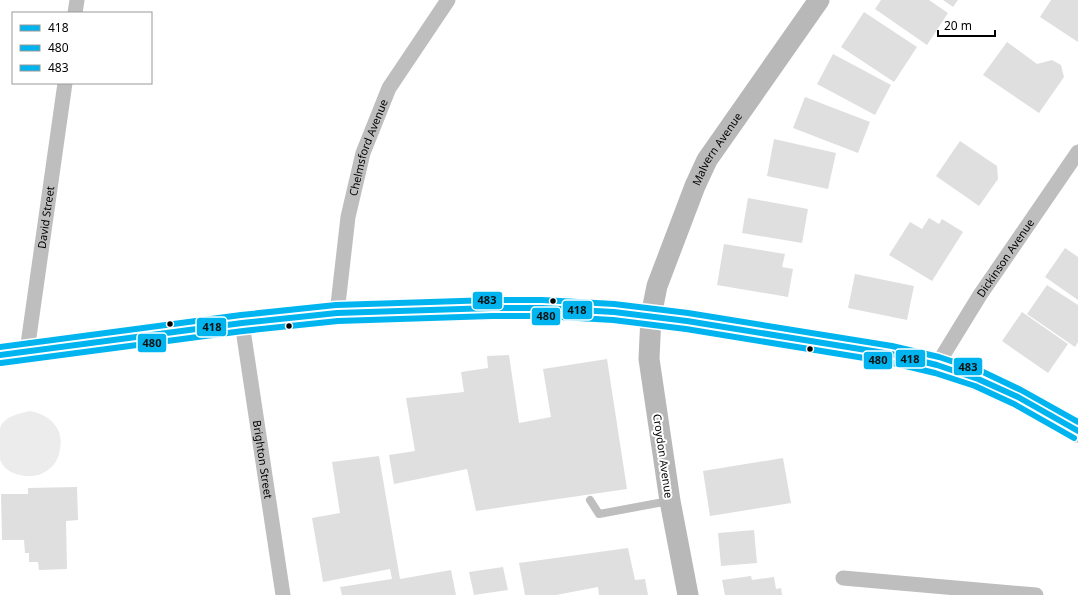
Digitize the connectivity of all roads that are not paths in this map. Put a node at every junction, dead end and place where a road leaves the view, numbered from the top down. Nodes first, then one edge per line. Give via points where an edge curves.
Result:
1 (77, 0) edge
2 (448, 0) edge
3 (819, 0) edge
4 (75, 12) edge
5 (65, 84) edge
6 (1078, 152) edge
7 (337, 313) junction
8 (651, 316) junction
9 (242, 323) junction
10 (27, 351) junction
11 (0, 355) edge
12 (937, 365) junction
13 (1078, 431) edge
14 (590, 500) dead end
15 (670, 501) junction
16 (843, 578) dead end
17 (283, 595) edge
18 (688, 595) edge
19 (1036, 595) edge

1 - 4 street
2 - 7 street, Chelmsford Avenue via 389,88 363,153 348,217
3 - 8 street, Malvern Avenue via 707,160 657,286
5 - 10 street, David Street
6 - 12 street, Dickinson Avenue via 980,295
7 - 8 highway via 535,308
7 - 9 highway
8 - 12 highway via 891,354
8 - 15 street, Croydon Avenue via 649,359
9 - 10 highway
9 - 17 street, Brighton Street
10 - 11 highway
12 - 13 highway via 978,379 1018,397
14 - 15 lane via 599,514
15 - 18 street, Croydon Avenue
16 - 19 street

